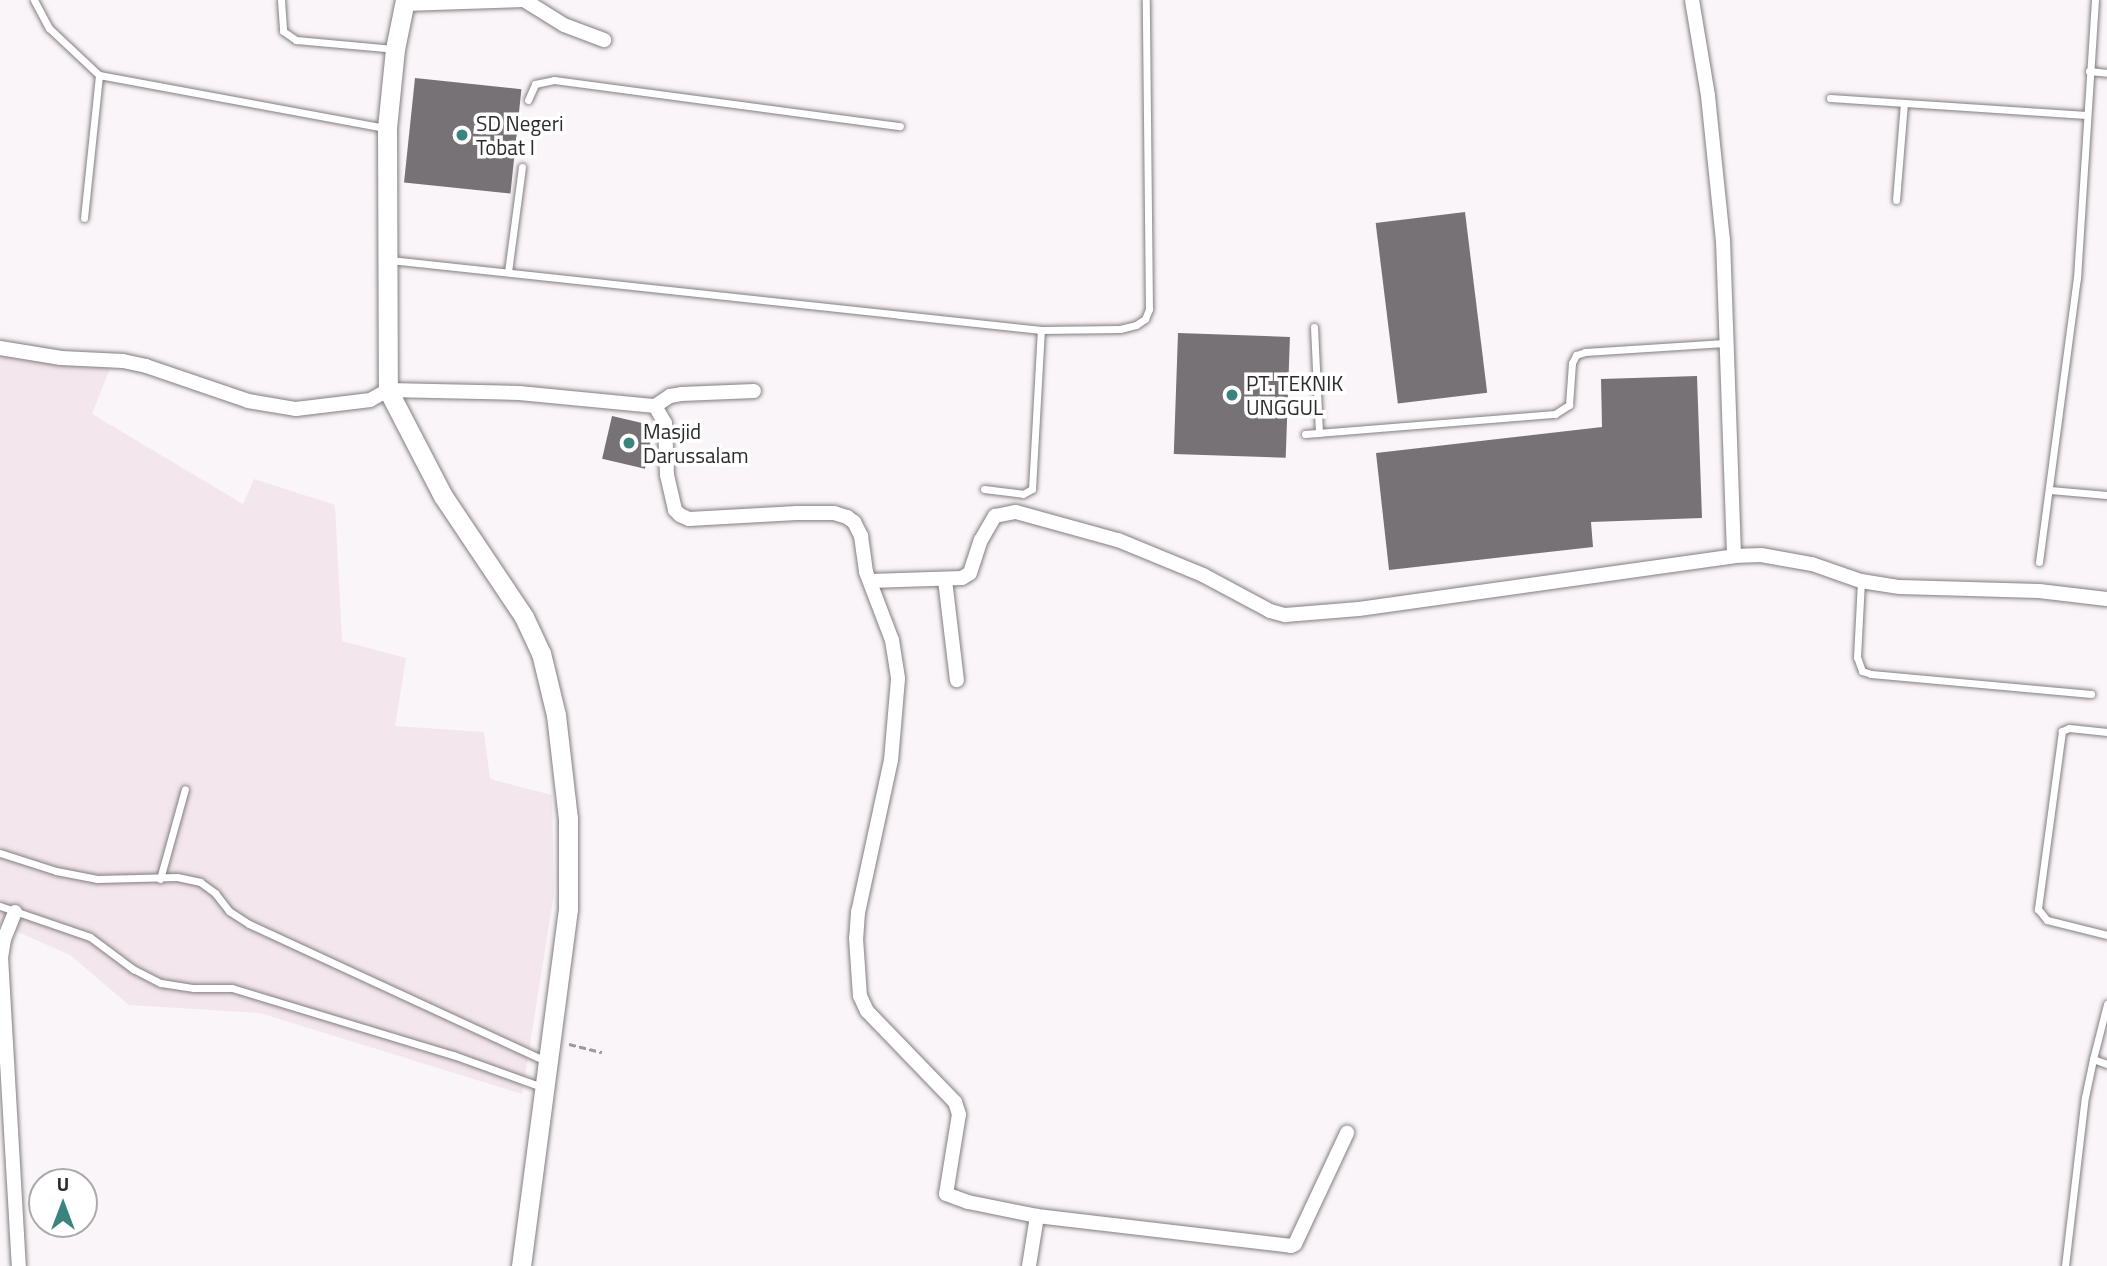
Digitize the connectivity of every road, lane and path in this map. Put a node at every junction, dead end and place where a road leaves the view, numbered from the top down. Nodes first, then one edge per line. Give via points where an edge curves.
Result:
1 (34, 0) edge
2 (281, 0) edge
3 (524, 0) edge
4 (1146, 0) edge
5 (1692, 0) edge
6 (2095, 0) edge
7 (405, 2) edge
8 (604, 40) dead end
9 (395, 49) junction
10 (2089, 71) junction
11 (2107, 73) edge
12 (99, 75) junction
13 (1830, 98) dead end
14 (528, 100) dead end
15 (1904, 103) junction
16 (2087, 115) junction
17 (900, 126) dead end
18 (387, 128) junction
19 (522, 167) dead end
20 (1896, 200) dead end
21 (85, 218) dead end
22 (386, 259) junction
23 (508, 272) junction
24 (1314, 327) dead end
25 (1041, 330) junction
26 (1725, 343) junction
27 (0, 348) edge
28 (388, 390) junction
29 (754, 391) dead end
30 (655, 406) junction
31 (1320, 433) junction
32 (1305, 435) dead end
33 (984, 489) dead end
34 (2050, 490) junction
35 (2107, 495) edge
36 (1734, 556) junction
37 (2039, 562) dead end
38 (945, 580) junction
39 (870, 581) junction
40 (1861, 581) junction
41 (2107, 598) edge
42 (957, 680) dead end
43 (2091, 694) dead end
44 (2107, 732) edge
45 (185, 789) dead end
46 (0, 853) edge
47 (160, 879) junction
48 (0, 906) edge
49 (15, 912) junction
50 (2107, 935) edge
51 (2107, 1004) edge
52 (3, 1038) edge
53 (552, 1040) junction
54 (602, 1052) dead end
55 (2093, 1059) junction
56 (549, 1063) junction
57 (2107, 1064) edge
58 (546, 1088) junction
59 (1347, 1133) dead end
60 (1037, 1216) junction
61 (19, 1266) edge
62 (521, 1266) edge
63 (1029, 1266) edge
64 (2065, 1266) edge

1 - 12 lane via 49,28
2 - 9 lane via 283,31 296,40
3 - 7 street
3 - 8 street via 564,25
4 - 25 lane via 1149,309 1145,319 1120,329
5 - 26 street via 1708,96 1723,240
6 - 10 lane
7 - 9 main road
9 - 18 main road
10 - 11 lane
10 - 16 lane
12 - 18 lane
12 - 21 lane
13 - 15 lane
14 - 17 lane via 535,84 554,80
15 - 16 lane
15 - 20 lane
16 - 34 lane via 2077,278
18 - 22 main road
19 - 23 lane
22 - 23 lane
22 - 28 main road
23 - 25 lane
24 - 31 lane
25 - 33 lane via 1032,489 1023,494
26 - 31 lane via 1576,355 1569,405 1555,414
26 - 36 street
27 - 28 street via 135,363 248,401 296,409 370,400
28 - 30 street via 519,393
28 - 53 main road via 443,496 524,617 549,682 563,762 569,856 568,909
29 - 30 street via 681,394
30 - 39 street via 665,423 667,475 680,515 689,519 797,513 847,517 861,536
31 - 32 lane
34 - 35 lane
34 - 37 lane
36 - 38 street via 1359,609 1285,614 1118,540 1016,512 995,516 970,573
36 - 40 street via 1790,559
38 - 39 street
38 - 42 street
39 - 60 street via 892,640 898,679 891,760 858,912 860,996 867,1011 955,1102 960,1114 946,1194
40 - 41 street
40 - 43 lane via 1857,657 1863,671
44 - 50 lane via 2062,731 2038,909 2047,920
45 - 47 lane
46 - 47 lane via 97,878
47 - 56 lane via 177,877 200,883 248,924
48 - 49 lane
49 - 52 street via 1,957
49 - 58 lane via 90,937 161,983 232,988
51 - 55 lane
52 - 61 street
53 - 54 path
53 - 56 main road
55 - 57 lane
55 - 64 lane
56 - 58 main road
58 - 62 main road
59 - 60 street via 1291,1246
60 - 63 street

